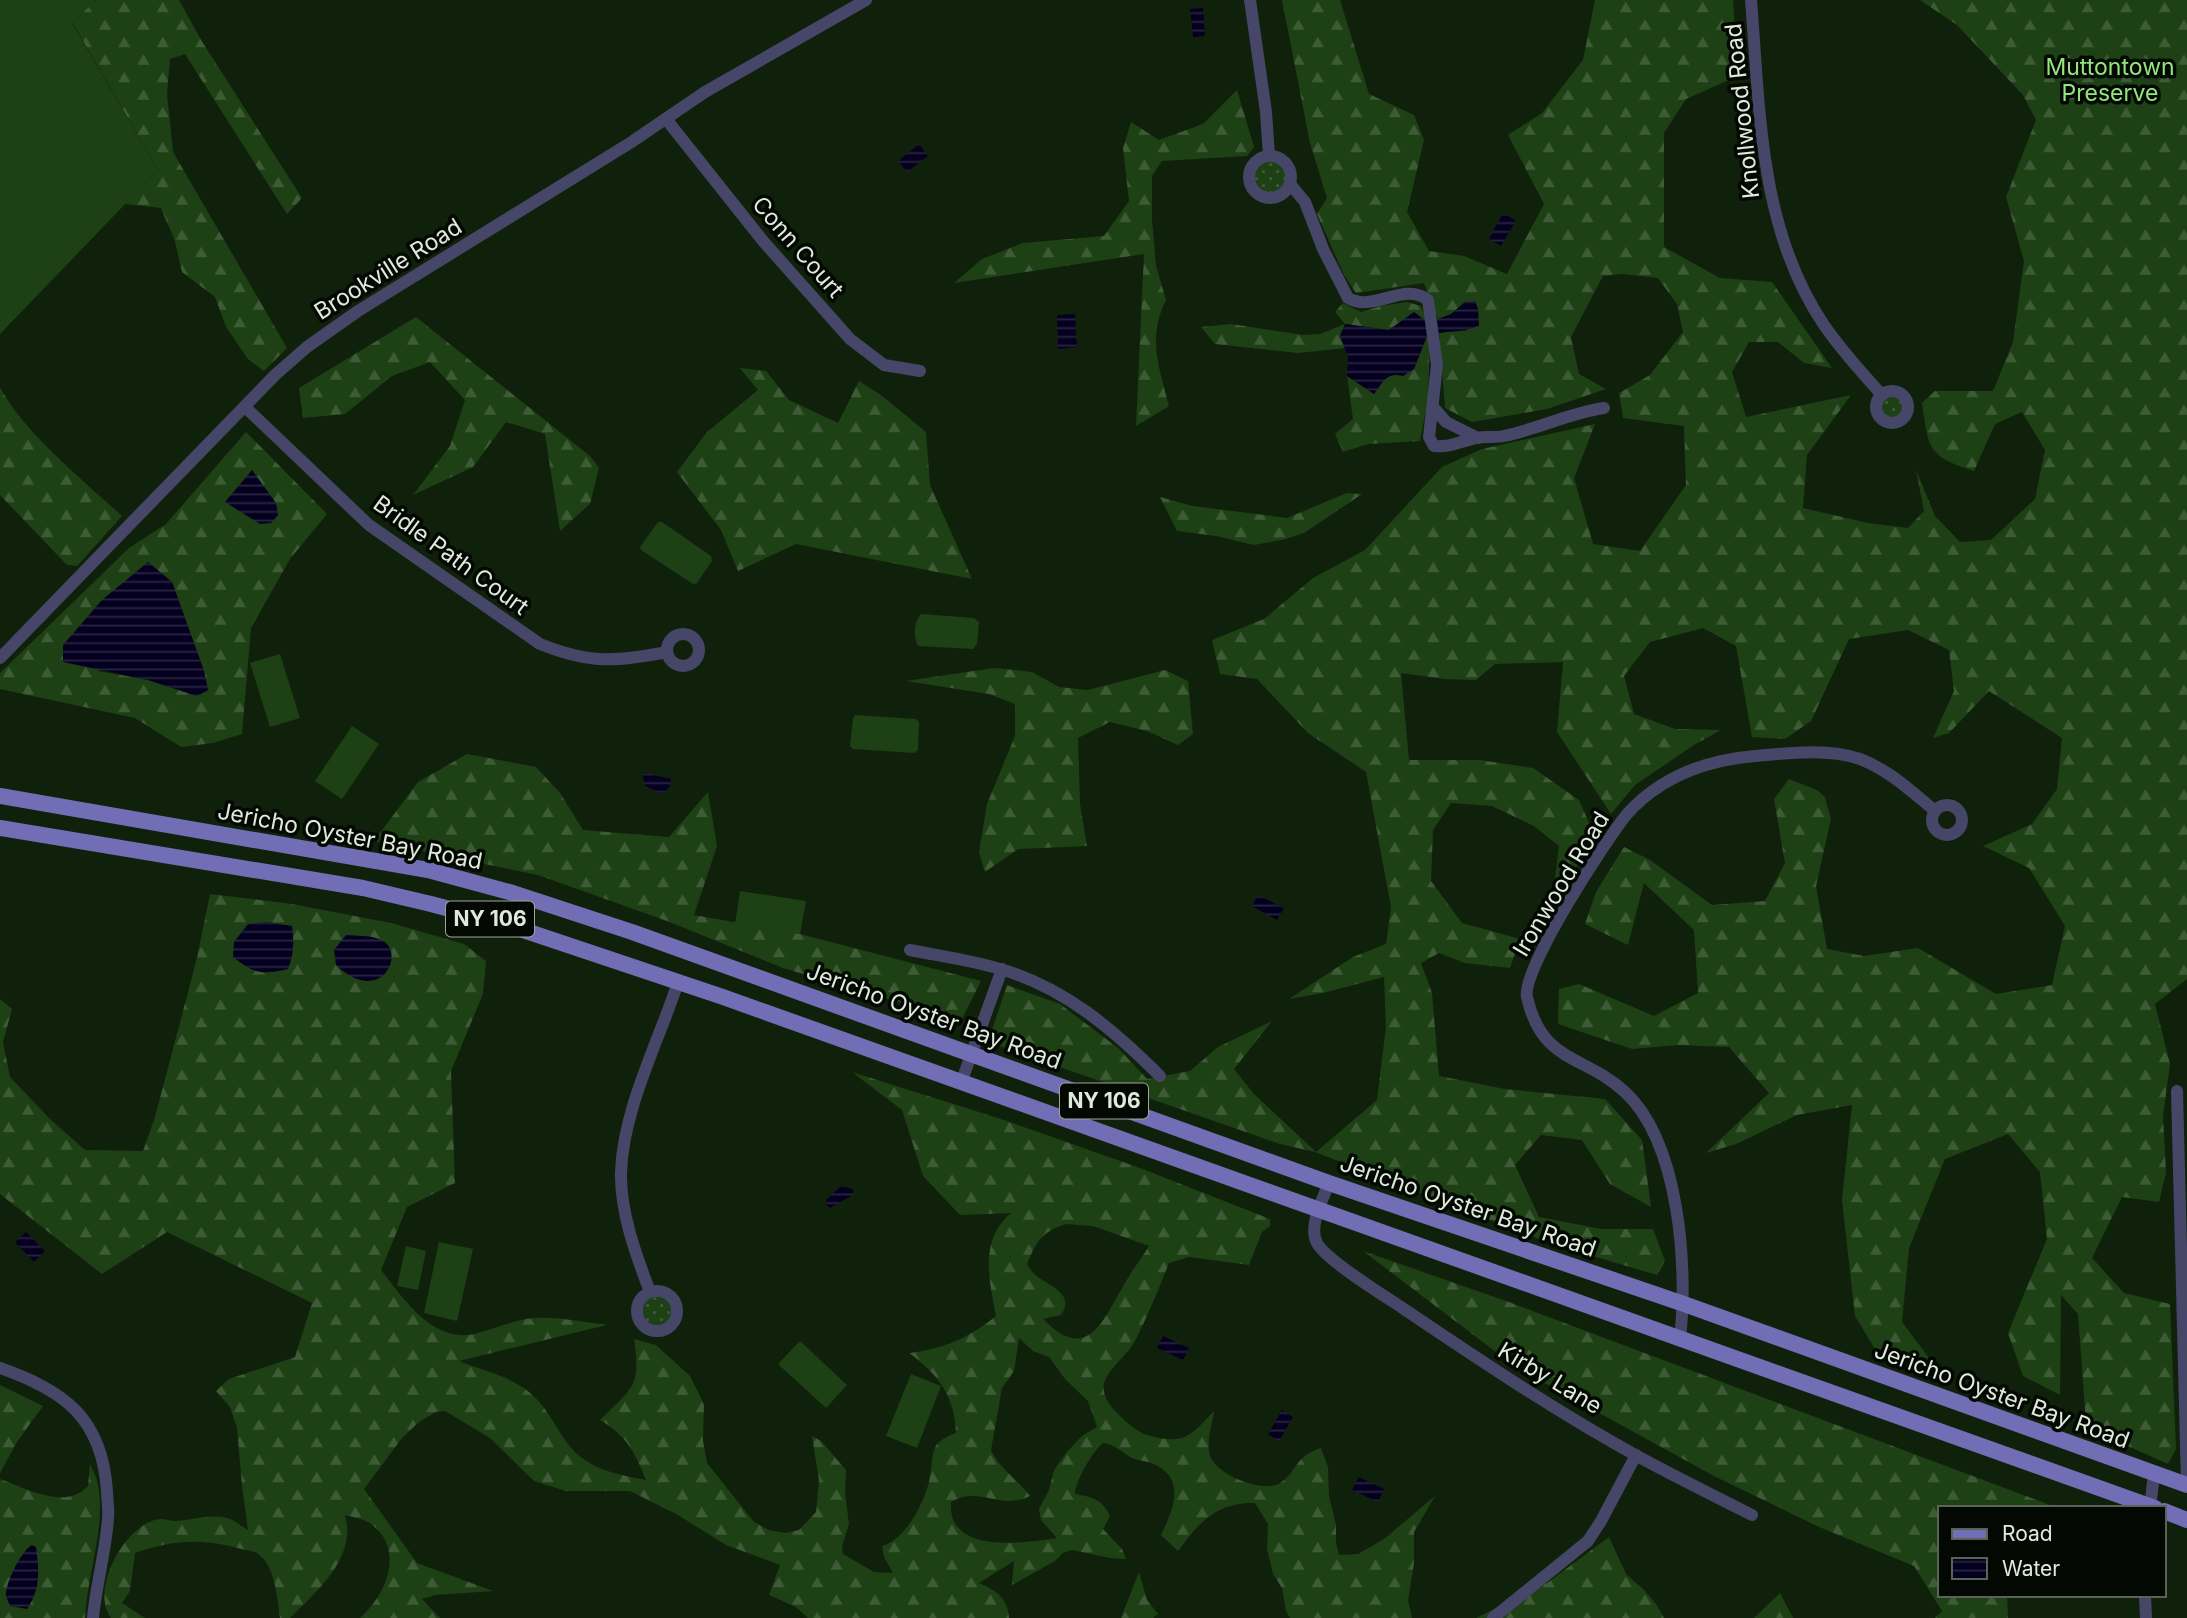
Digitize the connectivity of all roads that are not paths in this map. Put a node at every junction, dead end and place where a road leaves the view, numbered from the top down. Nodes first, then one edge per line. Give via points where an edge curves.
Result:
1 (866, 0) edge
2 (1250, 0) edge
3 (1751, 0) edge
4 (666, 119) junction
5 (1269, 156) junction
6 (1290, 184) junction
7 (920, 371) dead end
8 (1882, 395) dead end
9 (245, 407) junction
10 (1434, 408) junction
11 (1604, 408) dead end
12 (1478, 438) junction
13 (667, 652) dead end
14 (0, 658) edge
15 (0, 796) edge
16 (1934, 810) dead end
17 (0, 828) edge
18 (439, 873) junction
19 (431, 904) junction
20 (910, 950) dead end
21 (1002, 969) junction
22 (678, 982) junction
23 (971, 1054) junction
24 (1160, 1076) dead end
25 (961, 1083) junction
26 (2177, 1091) dead end
27 (1329, 1183) junction
28 (1318, 1211) junction
29 (650, 1292) dead end
30 (1684, 1304) junction
31 (1680, 1338) junction
32 (0, 1368) edge
33 (1636, 1455) junction
34 (2154, 1474) junction
35 (2187, 1485) edge
36 (2149, 1506) edge
37 (2155, 1506) edge
38 (2166, 1512) edge
39 (1752, 1515) dead end
40 (2187, 1520) edge
41 (2145, 1597) edge
42 (93, 1618) edge
43 (1493, 1618) edge
44 (2146, 1618) edge

1 - 4 street, Brookville Road
2 - 5 street
3 - 8 street, Knollwood Road via 1764,155 1786,252 1823,324
4 - 7 street, Conn Court via 763,241 850,339 884,365
4 - 9 street, Brookville Road via 347,318 307,347
5 - 6 street via 1287,164
5 - 6 street via 1252,167 1252,187 1262,196 1275,198
6 - 10 street via 1305,202 1348,298 1367,303 1408,293 1428,300 1437,365
9 - 13 street, Bridle Path Court via 369,525 540,644 608,661
9 - 14 street, Brookville Road
10 - 12 street via 1446,422
10 - 12 street via 1429,437 1434,446
11 - 12 street via 1501,437
15 - 18 main road, Jericho Oyster Bay Road / NY 106
16 - 30 street, Ironwood Road via 1890,775 1847,756 1777,754 1703,765 1659,786 1627,815 1538,955 1525,993 1549,1044 1624,1091 1639,1108 1665,1161 1682,1251
17 - 19 main road, NY 106 via 363,888
18 - 19 main road
18 - 23 main road, Jericho Oyster Bay Road / NY 106 via 632,932
19 - 22 main road, NY 106
20 - 21 street
21 - 23 street
21 - 24 street via 1038,983 1099,1020
22 - 25 main road, NY 106
22 - 29 street via 638,1094 623,1153 622,1195
23 - 25 street
23 - 27 main road, Jericho Oyster Bay Road / NY 106
25 - 28 main road, NY 106
26 - 35 street
27 - 28 street, Kirby Lane
27 - 30 main road, Jericho Oyster Bay Road / NY 106
28 - 31 main road, NY 106
28 - 33 street, Kirby Lane via 1314,1234 1322,1251 1481,1361
30 - 31 street, Ironwood Road
30 - 34 main road, Jericho Oyster Bay Road / NY 106
31 - 36 main road, NY 106
32 - 42 street via 30,1379 67,1402 86,1421 100,1447 108,1517
33 - 39 street, Kirby Lane
33 - 43 street via 1588,1541
34 - 35 main road, Jericho Oyster Bay Road / NY 106
34 - 37 street
38 - 40 main road, NY 106
41 - 44 street

